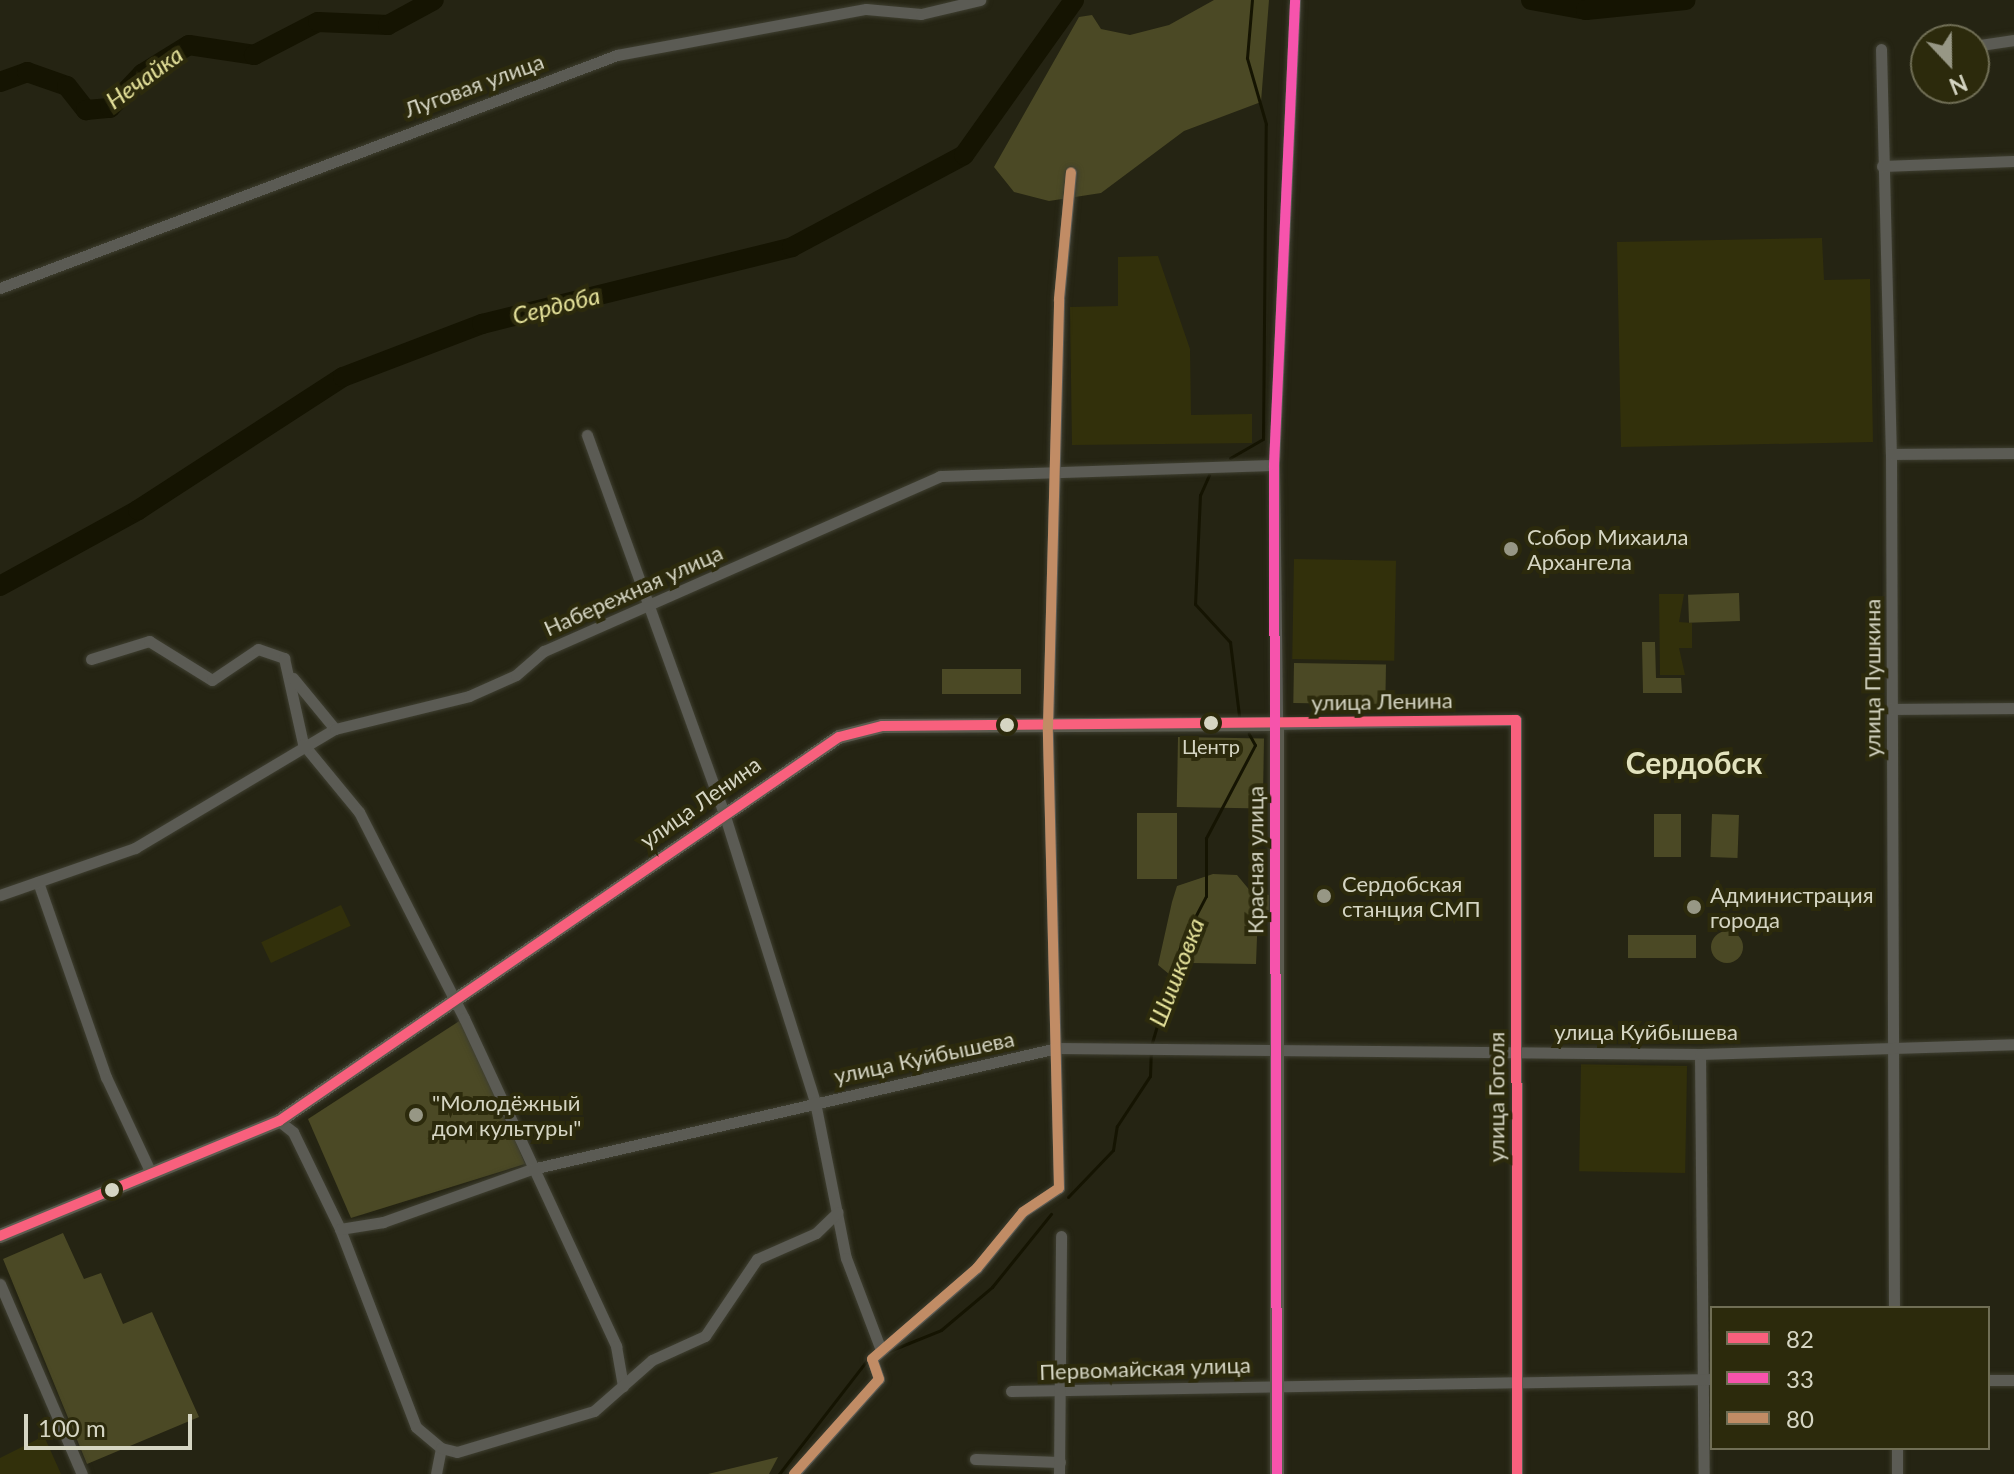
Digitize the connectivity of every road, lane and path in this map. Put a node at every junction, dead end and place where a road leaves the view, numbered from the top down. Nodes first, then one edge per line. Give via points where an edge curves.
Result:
1 (980, 0) edge
2 (1295, 0) edge
3 (2014, 40) edge
4 (1990, 44) edge
5 (1881, 49) dead end
6 (2014, 161) edge
7 (1882, 166) junction
8 (1071, 173) dead end
9 (0, 288) edge
10 (587, 435) dead end
11 (2014, 453) edge
12 (1891, 454) junction
13 (1274, 465) junction
14 (1057, 469) junction
15 (650, 608) junction
16 (91, 659) dead end
17 (293, 678) junction
18 (2014, 708) edge
19 (1892, 709) junction
20 (1516, 720) joint
21 (1277, 724) junction
22 (1048, 726) junction
23 (335, 729) junction
24 (303, 744) junction
25 (723, 810) junction
26 (38, 882) junction
27 (0, 895) edge
28 (454, 1006) junction
29 (2014, 1044) edge
30 (1891, 1047) junction
31 (1057, 1048) junction
32 (1516, 1051) junction
33 (1276, 1052) junction
34 (1700, 1054) junction
35 (815, 1102) junction
36 (279, 1121) junction
37 (532, 1169) junction
38 (151, 1173) junction
39 (838, 1212) junction
40 (340, 1229) junction
41 (0, 1236) edge
42 (1061, 1236) dead end
43 (0, 1284) edge
44 (1894, 1306) edge
45 (878, 1353) junction
46 (1707, 1379) edge
47 (1515, 1380) junction
48 (1990, 1380) edge
49 (2014, 1380) edge
50 (1278, 1385) junction
51 (623, 1386) junction
52 (1011, 1391) dead end
53 (1062, 1393) junction
54 (441, 1448) junction
55 (1897, 1450) edge
56 (975, 1459) dead end
57 (1059, 1468) edge
58 (82, 1474) edge
59 (436, 1474) edge
60 (794, 1474) edge
61 (1277, 1474) edge
62 (1517, 1474) edge
63 (1704, 1474) edge
64 (1897, 1474) edge

1 - 9 street, Луговая улица via 921,14 866,9 617,55
2 - 13 street, Красная улица via 1284,151
3 - 4 street
5 - 7 street, улица Пушкина
6 - 7 street
7 - 12 street, улица Пушкина
8 - 14 street via 1059,299
10 - 15 street
11 - 12 street
12 - 19 street, улица Пушкина
13 - 14 street, Набережная улица
13 - 21 street, Красная улица
14 - 15 street, Набережная улица via 940,476
14 - 22 street
15 - 23 street, Набережная улица via 544,651 516,675 469,696
15 - 25 street
16 - 17 street via 149,641 212,680 258,649 277,650
17 - 23 street
17 - 24 street
18 - 19 street
19 - 30 street, улица Пушкина
20 - 21 street, улица Ленина
20 - 32 street, улица Гоголя
21 - 22 main road, улица Ленина
21 - 33 main road, Красная улица
22 - 25 main road, улица Ленина via 868,729 839,737
22 - 31 street
23 - 24 street, Набережная улица
24 - 26 street, Набережная улица via 135,848
24 - 28 street via 359,812
25 - 28 main road, улица Ленина
25 - 35 street
26 - 27 street, Набережная улица
26 - 38 street via 106,1077
28 - 36 main road, улица Ленина
28 - 37 street
29 - 30 street, улица Куйбышева
30 - 34 street, улица Куйбышева
30 - 44 street, улица Пушкина
31 - 33 street, улица Куйбышева
31 - 35 street, улица Куйбышева
31 - 45 street via 1059,1188 1023,1212 977,1268
32 - 33 street, улица Куйбышева
32 - 34 street, улица Куйбышева
32 - 47 street, улица Гоголя
33 - 50 main road, Красная улица
34 - 46 street
35 - 37 street, улица Куйбышева
35 - 39 street
36 - 38 main road, улица Ленина
36 - 40 street via 293,1132
37 - 40 street, улица Куйбышева via 383,1222
37 - 51 street via 616,1346
38 - 41 main road, улица Ленина
39 - 45 street via 846,1258
39 - 51 street via 816,1233 757,1259 705,1336 652,1360
40 - 54 street via 416,1427
42 - 53 street
43 - 58 street
45 - 60 street via 879,1379
46 - 47 street, Первомайская улица
46 - 63 street
47 - 50 street, Первомайская улица
47 - 62 street, улица Гоголя
48 - 49 street
50 - 53 street, Первомайская улица
50 - 61 main road, Красная улица
51 - 54 street via 594,1411 457,1452
52 - 53 street, Первомайская улица
53 - 57 street
54 - 59 street
55 - 64 street
56 - 57 street

